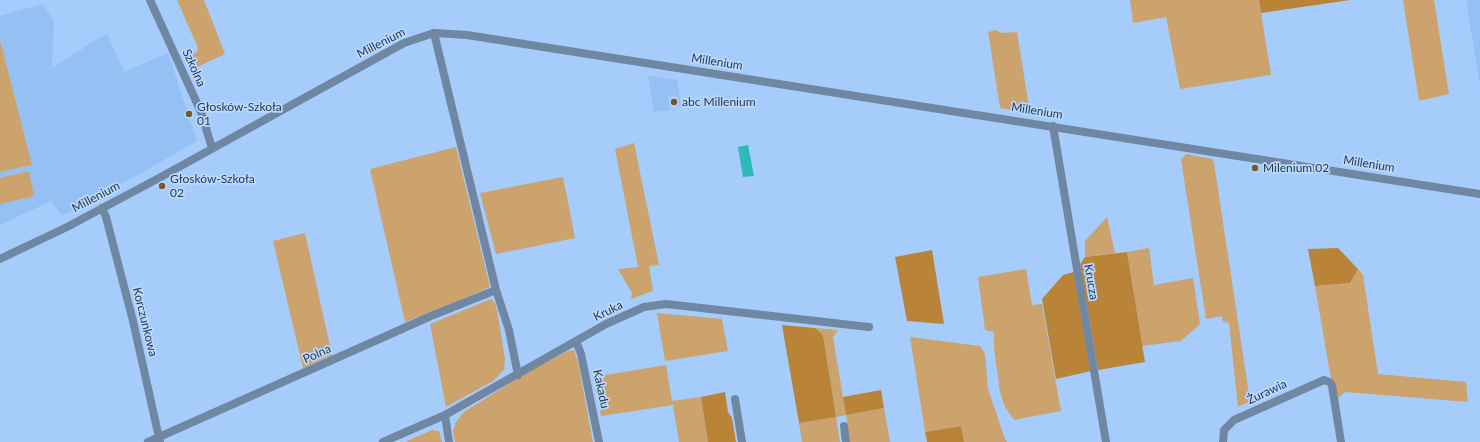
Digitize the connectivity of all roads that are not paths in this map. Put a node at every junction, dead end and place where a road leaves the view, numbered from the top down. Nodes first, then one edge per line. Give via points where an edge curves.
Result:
1 (150, 0) edge
2 (434, 33) junction
3 (1053, 126) junction
4 (212, 148) junction
5 (1480, 194) edge
6 (102, 208) junction
7 (0, 259) edge
8 (496, 290) junction
9 (869, 326) dead end
10 (576, 341) junction
11 (518, 375) junction
12 (735, 399) dead end
13 (445, 415) junction
14 (844, 426) dead end
15 (159, 440) edge
16 (148, 442) edge
17 (383, 442) edge
18 (449, 442) edge
19 (599, 442) edge
20 (742, 442) edge
21 (846, 442) edge
22 (1106, 442) edge
23 (1223, 442) edge
24 (1341, 442) edge

1 - 4 street, Szkolna via 201,112
2 - 3 street, Millenium via 471,35
2 - 4 street, Millenium via 404,43
2 - 8 street
3 - 5 street, Millenium
3 - 22 street, Krucza
4 - 6 street, Millenium
6 - 7 street, Millenium
6 - 15 street, Korczunkowa via 133,321
8 - 11 street via 509,330
8 - 15 street, Polna via 431,316
9 - 10 street, Kruka via 666,304 644,307
10 - 11 street, Kruka
10 - 19 street, Kakadu
11 - 13 street, Kruka
12 - 20 street
13 - 17 street, Kruka
13 - 18 street
14 - 21 street
15 - 16 street, Polna
23 - 24 street, Żurawia via 1224,430 1234,420 1326,380 1332,386

